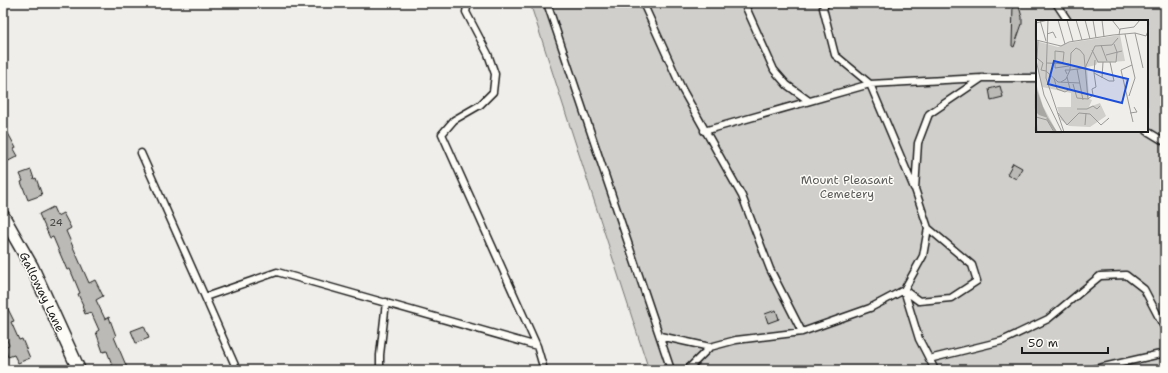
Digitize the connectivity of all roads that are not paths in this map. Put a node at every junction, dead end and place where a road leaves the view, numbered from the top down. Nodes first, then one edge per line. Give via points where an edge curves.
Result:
1 (468, 3) edge
2 (547, 3) edge
3 (643, 3) edge
4 (744, 3) edge
5 (826, 3) edge
6 (1056, 3) edge
7 (1067, 20) edge
8 (982, 78) junction
9 (1036, 78) edge
10 (870, 84) junction
11 (809, 101) junction
12 (704, 131) junction
13 (1148, 132) edge
14 (1165, 142) edge
15 (141, 153) dead end
16 (915, 189) junction
17 (3, 216) edge
18 (928, 228) junction
19 (904, 290) junction
20 (205, 297) junction
21 (386, 302) junction
22 (1165, 329) edge
23 (802, 332) junction
24 (660, 336) junction
25 (537, 346) junction
26 (710, 347) junction
27 (1165, 353) edge
28 (929, 359) junction
29 (79, 370) edge
30 (237, 370) edge
31 (380, 370) edge
32 (544, 370) edge
33 (671, 370) edge
34 (687, 370) edge
35 (935, 370) edge
36 (1090, 370) edge

1 - 25 lane via 466,12 488,54 495,74 493,92 480,105 454,120 442,134
2 - 24 lane
3 - 12 lane
4 - 11 lane via 774,70 787,85
5 - 10 lane via 823,8 835,55
6 - 7 lane
8 - 9 lane
8 - 10 lane
8 - 16 lane via 929,114 918,144
10 - 11 lane
10 - 16 lane
11 - 12 lane
12 - 23 lane via 742,196 770,269
13 - 14 lane
15 - 20 lane
16 - 18 lane
17 - 29 street, Galloway Lane via 32,267
18 - 19 lane via 923,256
18 - 19 lane via 972,265 977,281 951,298 919,301
19 - 23 lane via 870,308
19 - 28 lane via 919,339
20 - 21 lane via 277,272
20 - 30 lane
21 - 25 lane
21 - 31 lane
22 - 28 lane via 1144,289 1126,275 1100,276 1048,319 1002,341
23 - 26 lane via 736,340
24 - 26 lane
24 - 33 lane
25 - 32 lane
26 - 34 lane
27 - 36 lane
28 - 35 lane

